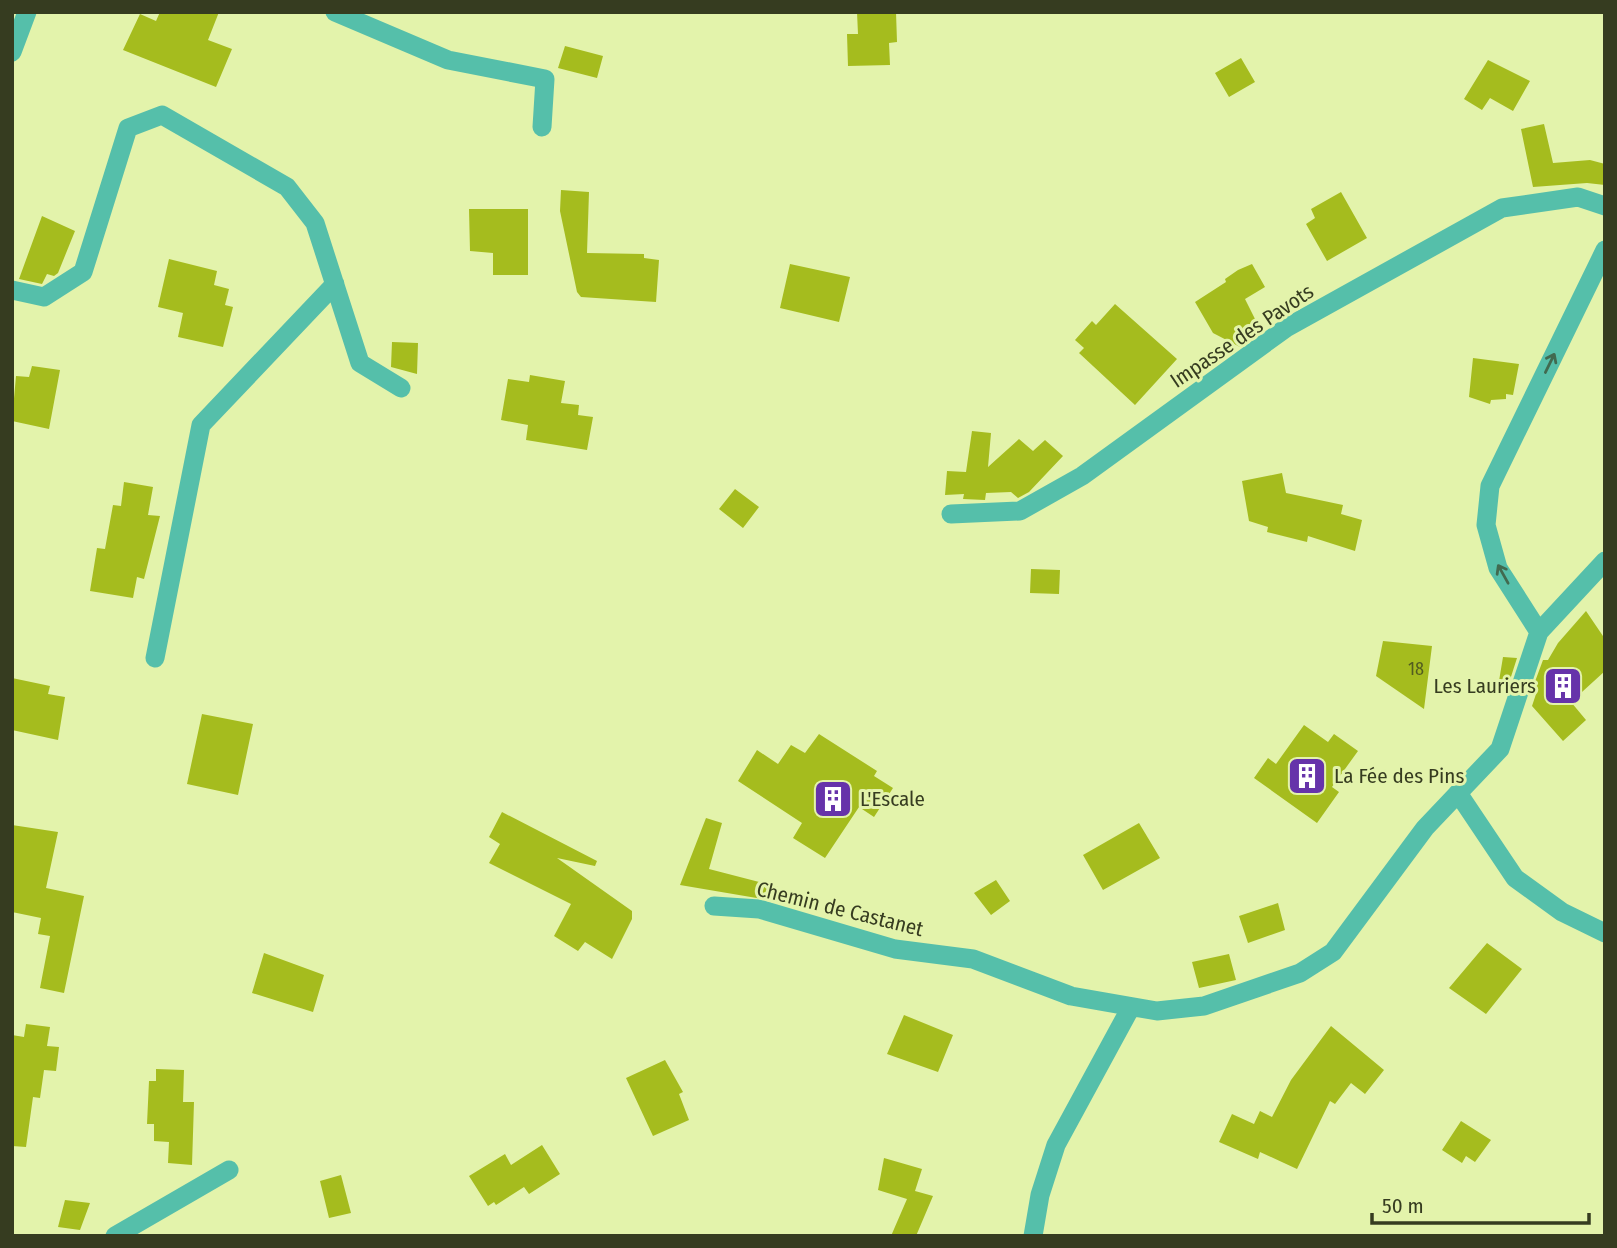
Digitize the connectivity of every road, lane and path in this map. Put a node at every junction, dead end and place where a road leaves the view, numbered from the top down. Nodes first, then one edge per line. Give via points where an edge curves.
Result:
1 (27, 12) edge
2 (335, 12) edge
3 (12, 52) edge
4 (542, 127) dead end
5 (1605, 206) edge
6 (1605, 250) edge
7 (335, 284) junction
8 (12, 290) edge
9 (401, 388) dead end
10 (951, 514) dead end
11 (1605, 561) edge
12 (1539, 632) junction
13 (155, 659) dead end
14 (1458, 793) junction
15 (714, 906) dead end
16 (1605, 933) edge
17 (1131, 1007) junction
18 (229, 1170) dead end
19 (115, 1236) edge
20 (1033, 1236) edge

1 - 3 street
2 - 4 street via 448,60 545,79
5 - 10 street, Impasse des Pavots via 1578,197 1502,208 1286,328 1082,475 1020,511
12 -> 6 street via 1498,568 1486,525 1490,486
7 - 8 street via 315,223 287,187 162,115 128,128 82,272 44,297
7 - 9 street via 360,363
7 - 13 street via 201,425
11 - 12 street, Chemin de Castanet
12 - 14 street, Chemin de Castanet via 1500,749
14 - 16 street via 1515,878 1562,912
14 - 17 street, Chemin de Castanet via 1425,828 1333,952 1300,973 1204,1006 1157,1011
15 - 17 street, Chemin de Castanet via 759,909 895,949 973,959 1071,996
17 - 20 street via 1056,1145
18 - 19 street

